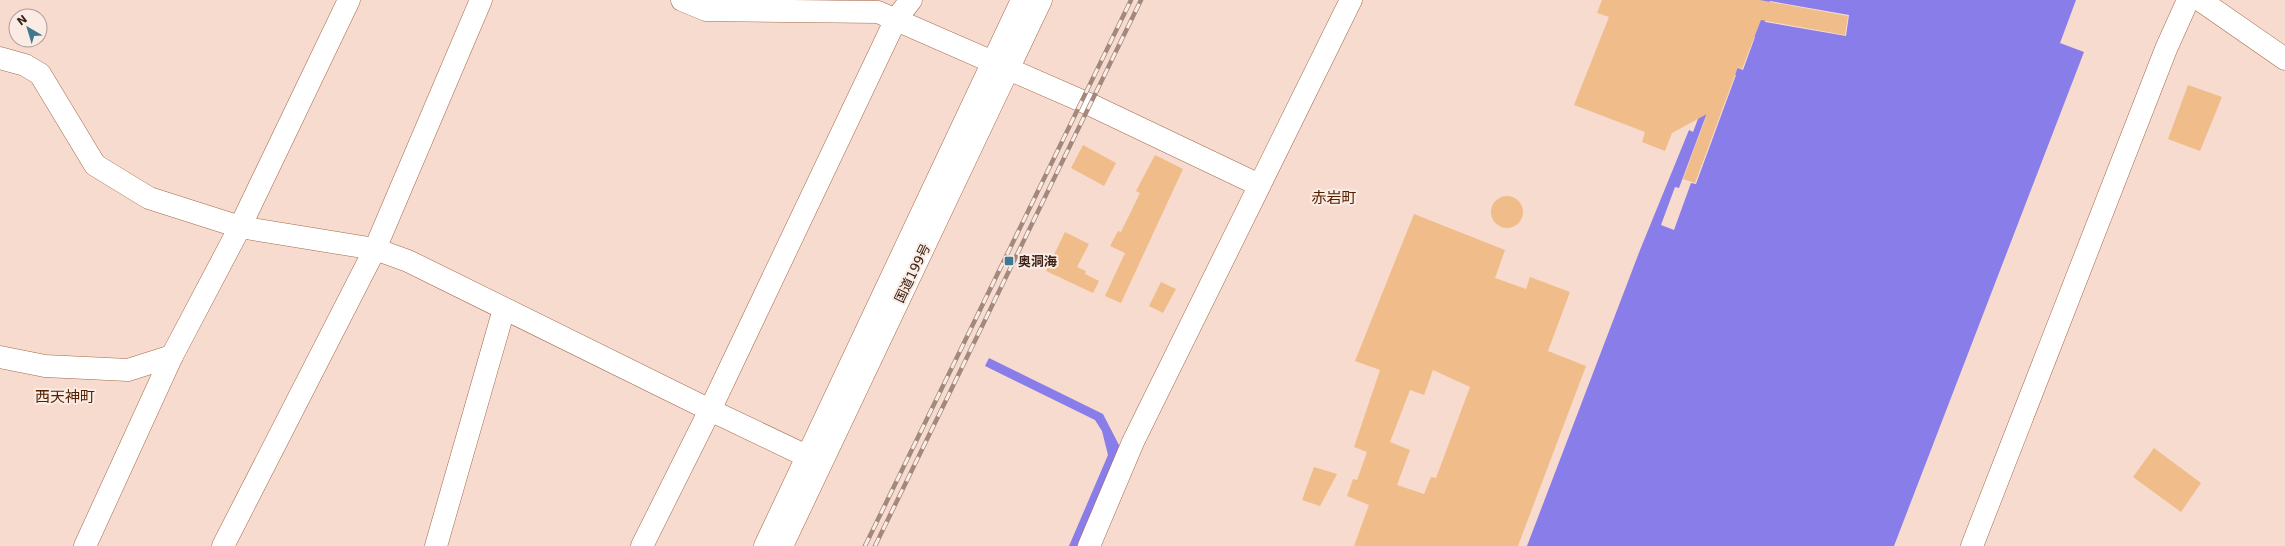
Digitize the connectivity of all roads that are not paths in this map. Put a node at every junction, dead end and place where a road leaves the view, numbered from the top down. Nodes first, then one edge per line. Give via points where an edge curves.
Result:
1 (349, 0) edge
2 (481, 0) edge
3 (682, 0) edge
4 (911, 0) edge
5 (1022, 0) edge
6 (1041, 0) edge
7 (1351, 0) edge
8 (2188, 0) edge
9 (2200, 0) edge
10 (896, 19) junction
11 (0, 58) edge
12 (2285, 59) edge
13 (1001, 66) junction
14 (1259, 185) junction
15 (240, 227) junction
16 (375, 249) junction
17 (504, 309) junction
18 (172, 356) junction
19 (0, 357) edge
20 (710, 410) junction
21 (814, 460) junction
22 (85, 546) edge
23 (223, 546) edge
24 (436, 546) edge
25 (642, 546) edge
26 (765, 546) edge
27 (782, 546) edge
28 (1089, 546) edge
29 (1972, 546) edge

1 - 15 main road
2 - 16 main road
3 - 10 main road via 706,10 878,12
4 - 10 main road
5 - 13 main road, 国道199号
6 - 13 main road, 国道199号
7 - 14 main road
8 - 29 main road via 2166,48
9 - 12 main road
10 - 13 main road
10 - 20 main road
11 - 15 main road via 25,65 40,74 95,165 149,198
13 - 14 main road
13 - 21 main road, 国道199号
14 - 28 main road via 1133,442
15 - 16 main road
15 - 18 main road
16 - 17 main road via 408,261
16 - 23 main road
17 - 20 main road
17 - 24 main road
18 - 19 main road via 128,370 45,366
18 - 22 main road
20 - 21 main road
20 - 25 main road
21 - 26 main road, 国道199号
21 - 27 main road, 国道199号

